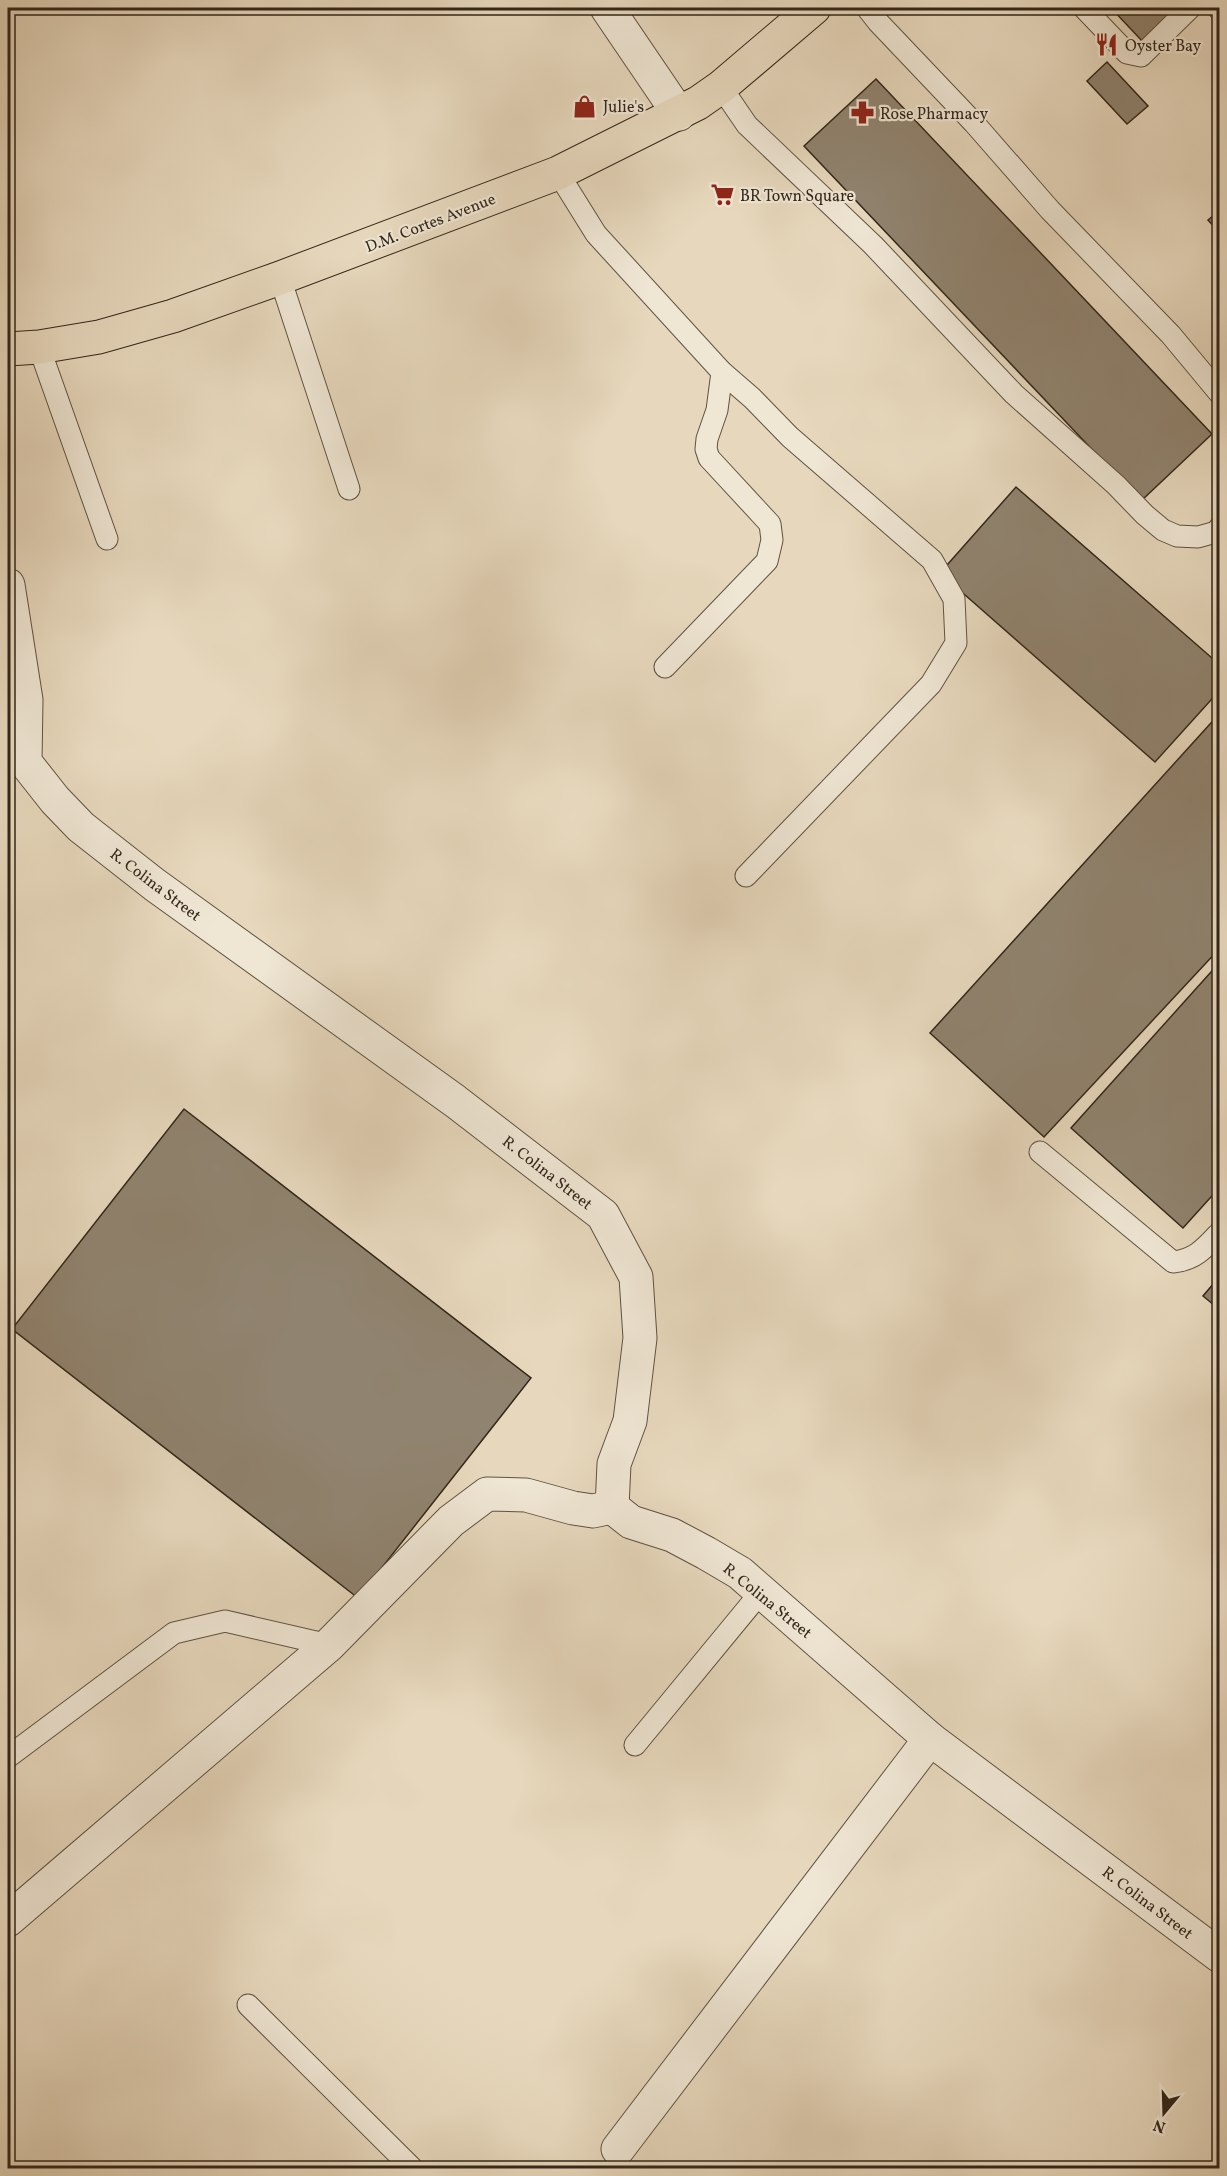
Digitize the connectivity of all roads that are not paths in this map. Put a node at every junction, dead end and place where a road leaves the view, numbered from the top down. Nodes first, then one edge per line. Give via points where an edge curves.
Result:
1 (607, 8) edge
2 (814, 8) edge
3 (867, 8) edge
4 (1083, 8) edge
5 (1190, 8) edge
6 (721, 87) junction
7 (679, 114) junction
8 (558, 173) junction
9 (280, 278) junction
10 (23, 348) edge
11 (722, 372) junction
12 (1220, 394) edge
13 (350, 489) dead end
14 (1220, 527) edge
15 (107, 539) dead end
16 (8, 585) edge
17 (665, 667) dead end
18 (16, 772) edge
19 (747, 876) dead end
20 (1040, 1152) dead end
21 (1220, 1232) edge
22 (612, 1507) junction
23 (761, 1592) junction
24 (329, 1645) junction
25 (930, 1739) junction
26 (635, 1745) dead end
27 (8, 1757) edge
28 (8, 1920) edge
29 (1220, 1956) edge
30 (248, 2005) dead end
31 (618, 2149) dead end
32 (411, 2169) edge

1 - 7 street
2 - 6 highway, D.M. Cortes Avenue
3 - 12 lane via 1050,210 1171,335
4 - 5 lane via 1126,53 1140,56
6 - 7 highway, D.M. Cortes Avenue
6 - 14 lane via 747,125 873,245 1014,394 1145,515 1177,536 1198,537
7 - 8 highway, D.M. Cortes Avenue
8 - 9 highway, D.M. Cortes Avenue
8 - 11 lane via 596,234
9 - 10 highway, D.M. Cortes Avenue via 99,338
9 - 13 lane
10 - 15 lane
11 - 17 lane via 706,449 709,458 770,525 772,540 767,561
11 - 19 lane via 790,437 932,560 954,599 956,643 931,684
16 - 18 street, R. Colina Street via 26,700
18 - 22 street, R. Colina Street via 155,885 455,1101 603,1215 636,1277 640,1338 630,1422 614,1464
20 - 21 lane via 1173,1262 1202,1252
22 - 23 street, R. Colina Street via 631,1522 672,1535 706,1553
22 - 24 street via 573,1508 526,1495 487,1494 451,1521
23 - 25 street, R. Colina Street
23 - 26 lane
24 - 27 lane via 225,1621 174,1633
24 - 28 street
25 - 29 street, R. Colina Street
25 - 31 street
30 - 32 lane

